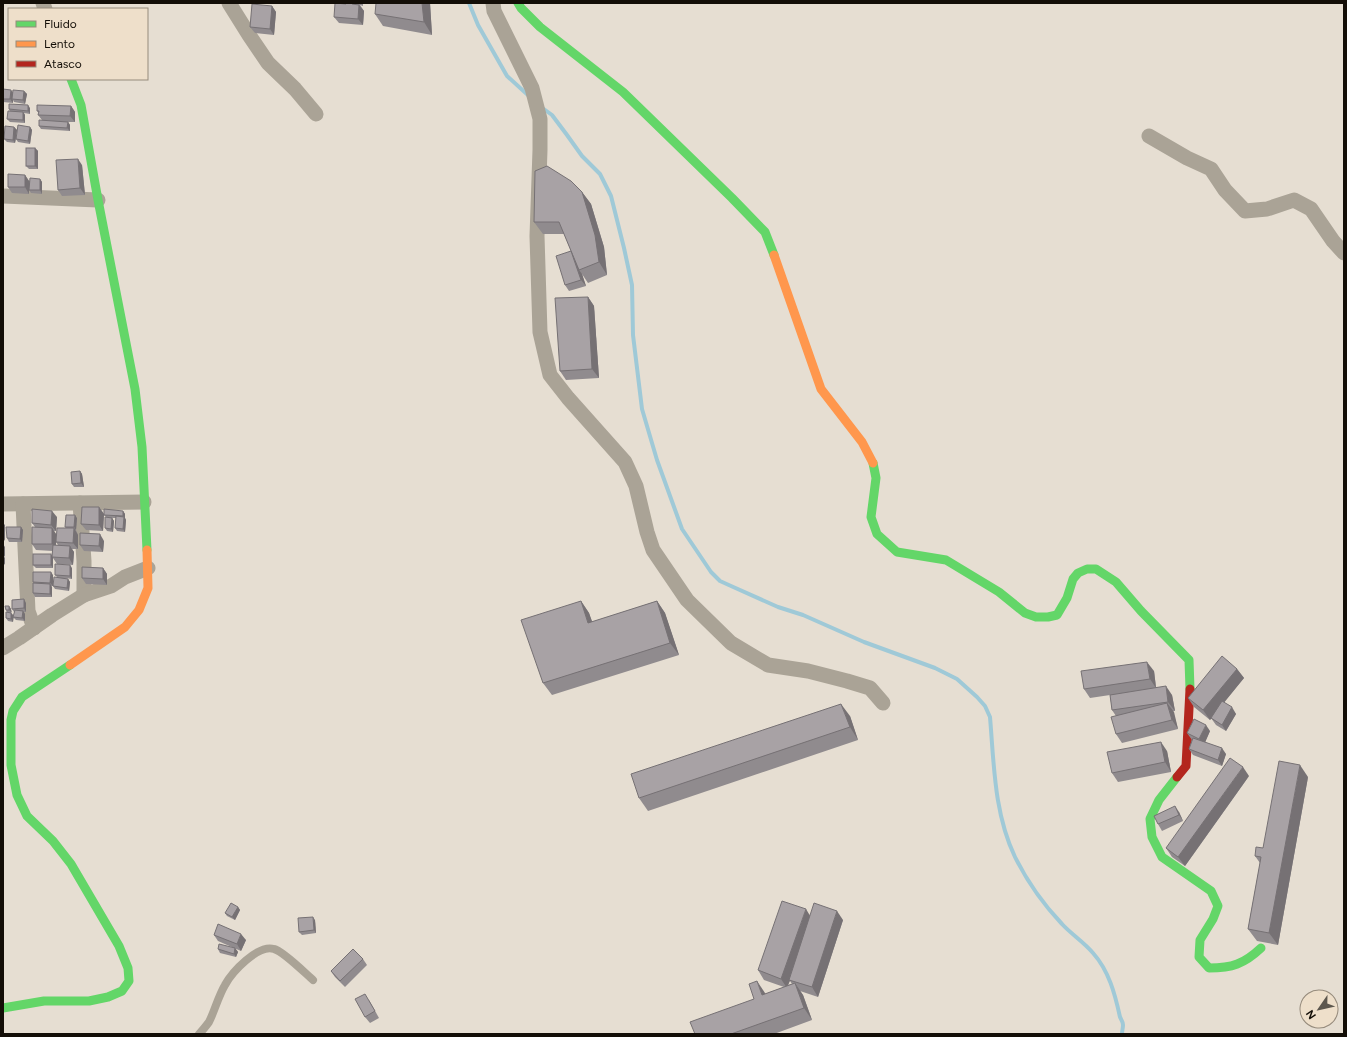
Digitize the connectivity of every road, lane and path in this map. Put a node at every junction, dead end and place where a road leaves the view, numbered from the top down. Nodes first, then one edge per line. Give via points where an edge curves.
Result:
1 (229, 3) edge
2 (493, 3) edge
3 (518, 3) edge
4 (71, 80) edge
5 (316, 114) dead end
6 (1149, 136) dead end
7 (3, 196) edge
8 (98, 200) junction
9 (1344, 253) edge
10 (144, 502) junction
11 (80, 503) junction
12 (3, 504) edge
13 (23, 504) junction
14 (148, 568) junction
15 (84, 595) junction
16 (34, 628) junction
17 (3, 648) edge
18 (883, 703) dead end
19 (1261, 948) dead end
20 (312, 980) dead end
21 (3, 1008) edge
22 (200, 1034) edge

1 - 5 street via 268,63
2 - 18 street via 494,11 532,88 540,119 537,236 540,332 550,375 625,462 636,486 653,550 687,600 731,644 768,665 808,670 870,688
3 - 19 street via 540,27 623,92 765,232 821,389 862,442 873,461 876,478 871,517 877,534 885,542 897,552 946,560 999,592 1025,613 1036,617 1057,615 1078,573 1087,568 1096,569 1116,582 1189,660 1190,699 1186,766 1159,800 1150,819 1152,837 1162,856 1211,892 1218,906 1200,940 1199,957 1209,968 1245,963
4 - 8 street via 81,106
6 - 9 street via 1186,158 1211,169 1225,190 1246,211 1267,209 1294,200 1311,209
7 - 8 street
8 - 10 street via 135,389 142,447
10 - 11 street
10 - 14 street
11 - 13 street
11 - 15 street
12 - 13 street
13 - 16 street via 28,611
14 - 15 street via 111,586
14 - 21 street via 148,588 140,610 125,627 22,697 13,711 11,720 11,765 17,795 27,816 53,841 71,864 119,946 128,968 129,980 122,991 108,997 89,1001 44,1000
15 - 16 street
16 - 17 street
20 - 22 lane via 274,949 263,949 237,969 225,984 209,1022

